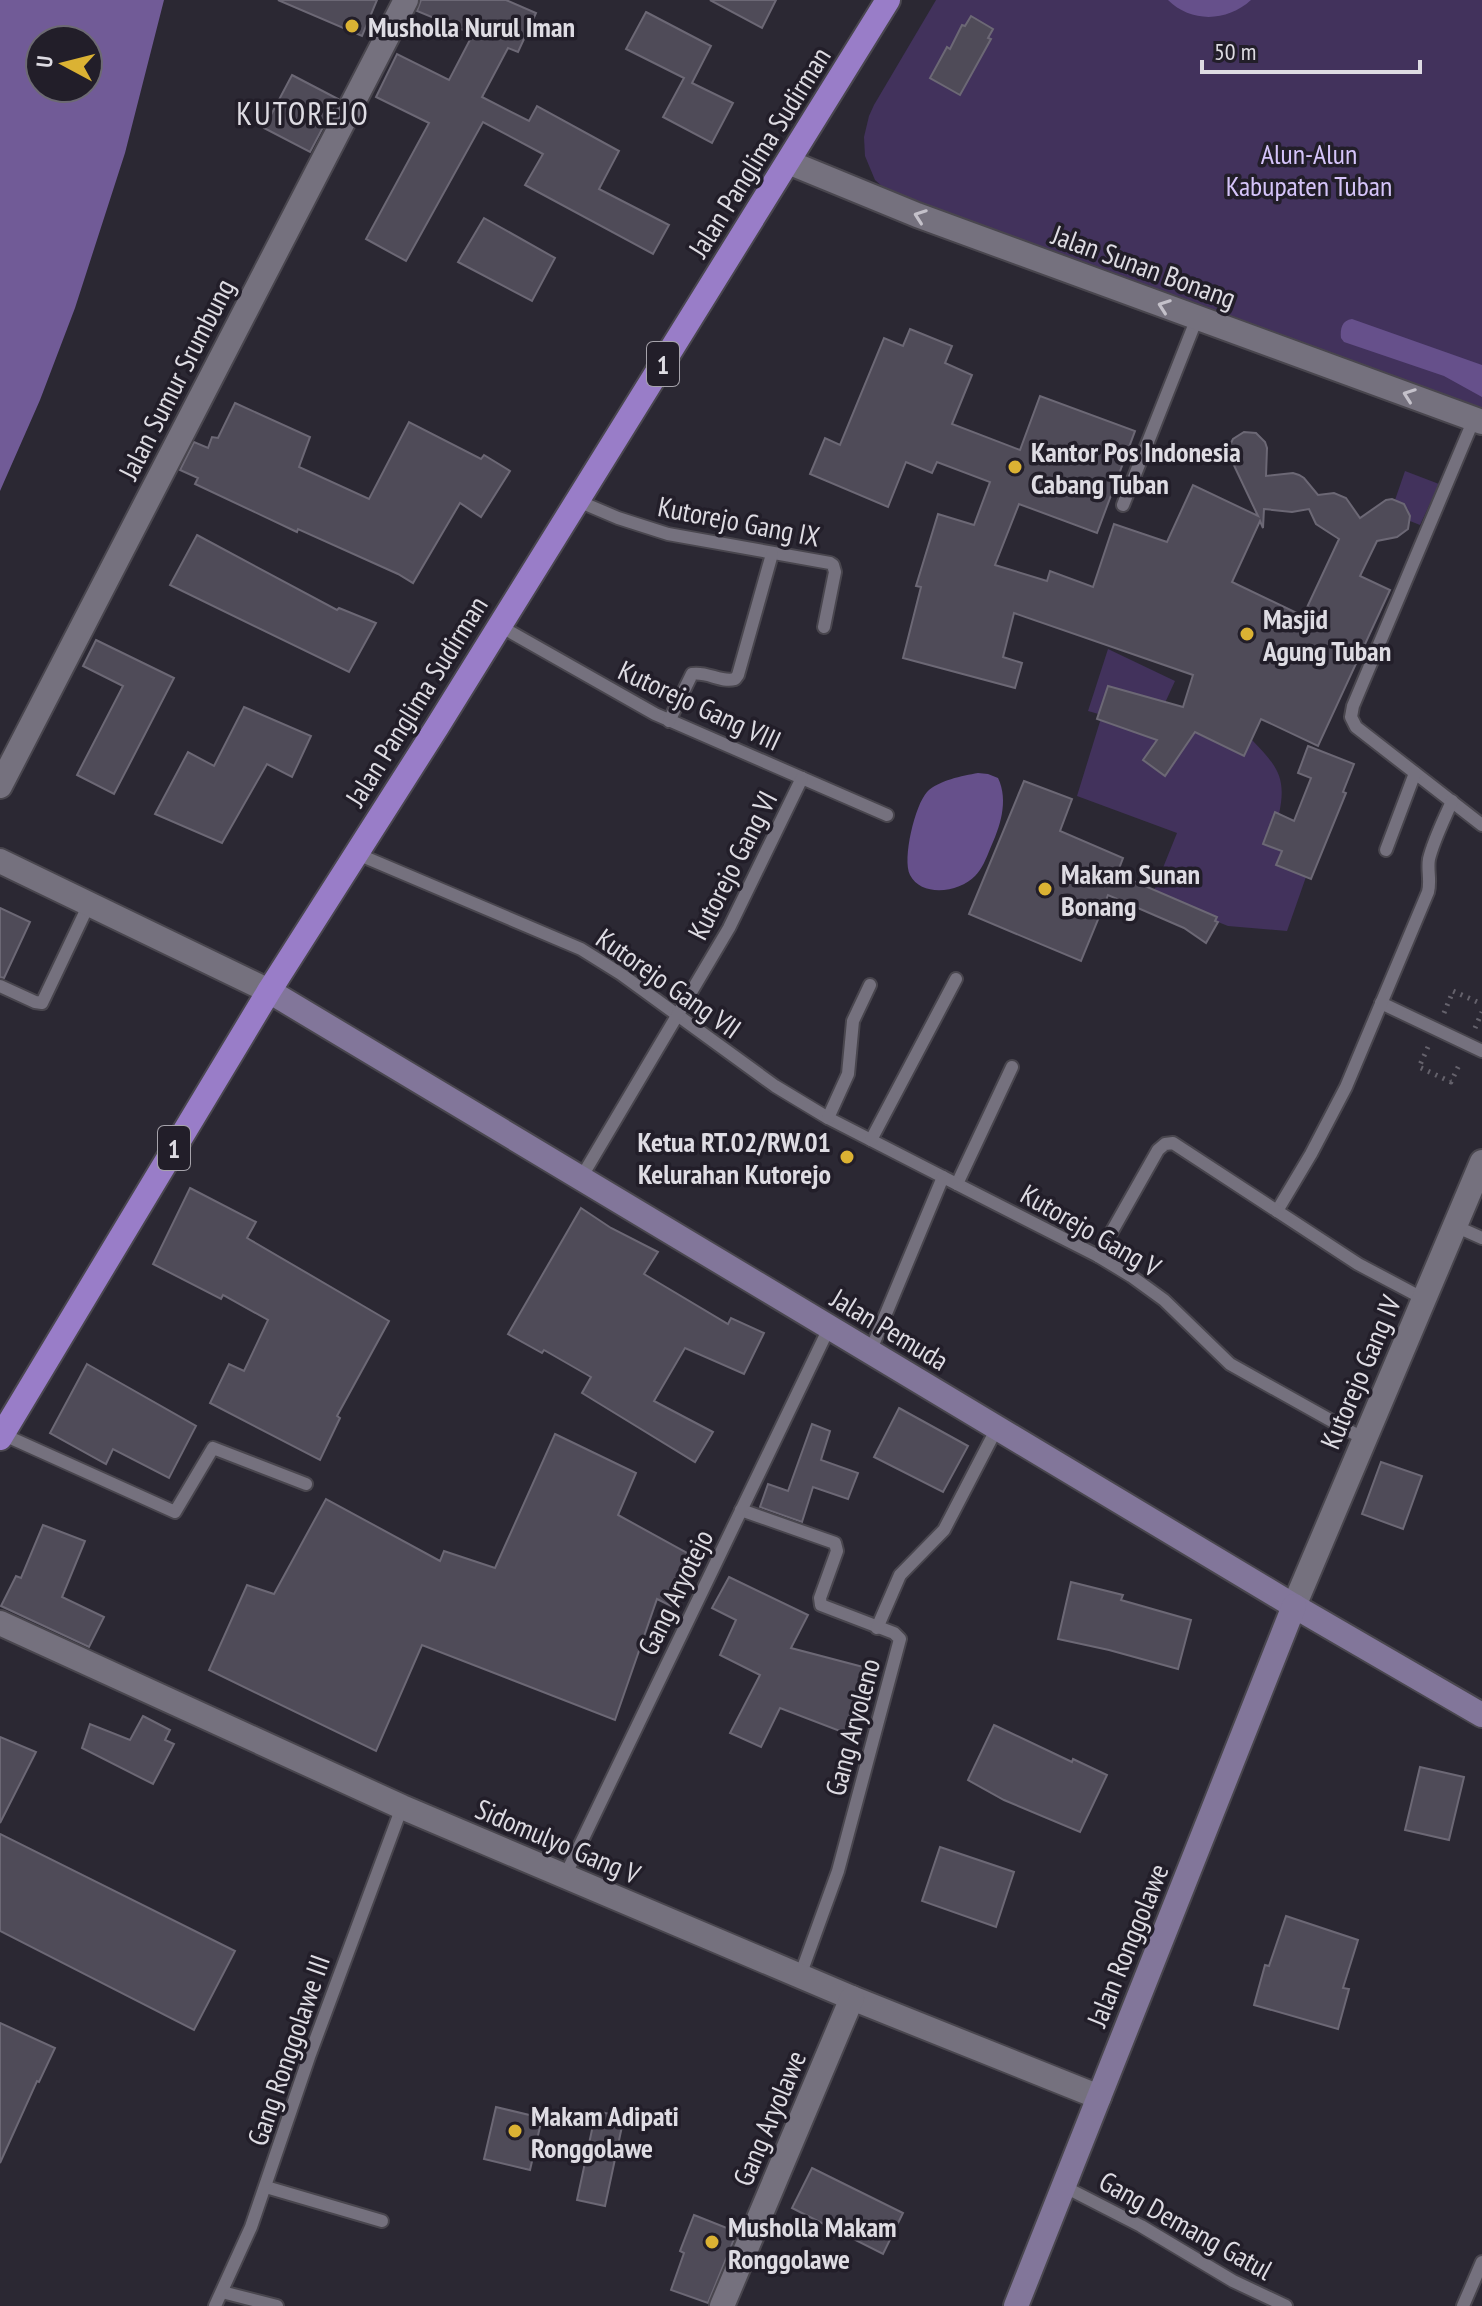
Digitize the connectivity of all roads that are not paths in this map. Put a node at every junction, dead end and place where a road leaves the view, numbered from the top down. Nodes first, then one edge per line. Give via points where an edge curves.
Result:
1 (406, 0) edge
2 (888, 0) edge
3 (788, 162) junction
4 (1197, 318) junction
5 (1478, 420) edge
6 (578, 501) junction
7 (1123, 505) dead end
8 (772, 554) junction
9 (500, 626) junction
10 (824, 627) dead end
11 (669, 721) junction
12 (1415, 773) junction
13 (802, 778) junction
14 (0, 786) edge
15 (1452, 801) junction
16 (887, 815) dead end
17 (1482, 825) edge
18 (1386, 850) dead end
19 (355, 853) junction
20 (0, 861) edge
21 (89, 904) junction
22 (956, 979) dead end
23 (870, 985) dead end
24 (0, 986) edge
25 (269, 991) junction
26 (1381, 1003) junction
27 (678, 1014) junction
28 (1482, 1051) edge
29 (1012, 1067) dead end
30 (828, 1118) junction
31 (871, 1140) junction
32 (1482, 1162) edge
33 (943, 1177) junction
34 (581, 1178) junction
35 (957, 1184) junction
36 (1277, 1211) junction
37 (1455, 1226) junction
38 (1482, 1238) edge
39 (1098, 1256) junction
40 (1424, 1299) junction
41 (829, 1328) junction
42 (870, 1352) junction
43 (997, 1428) junction
44 (1, 1436) edge
45 (1364, 1439) junction
46 (306, 1484) dead end
47 (741, 1510) junction
48 (1294, 1606) junction
49 (0, 1623) edge
50 (877, 1628) junction
51 (1482, 1715) edge
52 (402, 1807) junction
53 (565, 1876) junction
54 (800, 1976) junction
55 (852, 1998) junction
56 (1099, 2097) junction
57 (1063, 2186) junction
58 (266, 2187) junction
59 (382, 2221) dead end
60 (1482, 2262) edge
61 (222, 2292) junction
62 (215, 2306) edge
63 (277, 2306) edge
64 (722, 2306) edge
65 (1016, 2306) edge
66 (1286, 2306) edge
67 (1463, 2306) edge

1 - 14 street, Jalan Sumur Srumbung
2 - 3 highway, Jalan Panglima Sudirman / 1
4 -> 3 street, Jalan Sunan Bonang via 888,205
3 - 6 highway, Jalan Panglima Sudirman / 1
5 -> 4 street, Jalan Sunan Bonang
4 - 7 lane
5 - 12 lane via 1351,713 1356,727
6 - 8 lane, Kutorejo Gang IX via 638,526
6 - 9 highway, Jalan Panglima Sudirman / 1
8 - 10 lane, Kutorejo Gang IX via 833,565
8 - 11 lane via 738,675 728,681 692,674
9 - 11 lane, Kutorejo Gang VIII
9 - 19 highway, Jalan Panglima Sudirman / 1
11 - 13 lane, Kutorejo Gang VIII
12 - 15 lane
12 - 18 lane
13 - 16 lane, Kutorejo Gang VIII
13 - 27 lane, Kutorejo Gang VI via 729,928
15 - 17 lane
15 - 26 lane via 1430,856 1428,892
19 - 25 highway, Jalan Panglima Sudirman / 1
19 - 27 lane, Kutorejo Gang VII via 581,949
20 - 21 street
21 - 24 lane via 42,1003
21 - 25 street
22 - 31 lane
23 - 30 lane via 853,1021 848,1074
25 - 34 main road, Jalan Pemuda
25 - 44 highway, Jalan Panglima Sudirman / 1
26 - 28 lane
26 - 36 lane via 1341,1098
27 - 30 lane, Kutorejo Gang VII via 767,1081
27 - 34 lane, Kutorejo Gang VI
29 - 35 lane
30 - 31 lane, Kutorejo Gang VII
31 - 33 lane, Kutorejo Gang VII
32 - 37 street, Kutorejo Gang IV
33 - 35 lane, Kutorejo Gang V
33 - 42 lane
34 - 41 main road, Jalan Pemuda
35 - 39 lane, Kutorejo Gang V
36 - 39 lane via 1173,1143 1165,1144
36 - 40 lane
37 - 38 lane
37 - 40 street, Kutorejo Gang IV
39 - 45 lane, Kutorejo Gang V via 1164,1300 1230,1364
40 - 45 street, Kutorejo Gang IV
41 - 42 main road, Jalan Pemuda
41 - 47 lane, Gang Aryotejo
42 - 43 main road, Jalan Pemuda
43 - 48 main road, Jalan Pemuda
43 - 50 lane via 944,1530 900,1575
44 - 46 lane via 175,1512 213,1448
45 - 48 street, Kutorejo Gang IV
47 - 50 lane, Gang Aryoleno via 835,1543 820,1602
47 - 53 lane, Gang Aryotejo
48 - 51 main road, Jalan Pemuda
48 - 56 main road, Jalan Ronggolawe
49 - 52 street, Sidomulyo Gang V
50 - 54 lane, Gang Aryoleno via 894,1633 900,1641 838,1871
52 - 53 street, Sidomulyo Gang V
52 - 58 lane, Gang Ronggolawe III
53 - 54 street, Sidomulyo Gang V
54 - 55 street, Sidomulyo Gang V
55 - 56 street, Sidomulyo Gang V
55 - 64 street, Gang Aryolawe
56 - 57 main road, Jalan Ronggolawe
57 - 65 main road, Jalan Ronggolawe
57 - 66 lane, Gang Demang Gatul
58 - 59 lane
58 - 61 lane, Gang Ronggolawe III
60 - 67 lane
61 - 62 lane, Gang Ronggolawe III
61 - 63 lane

